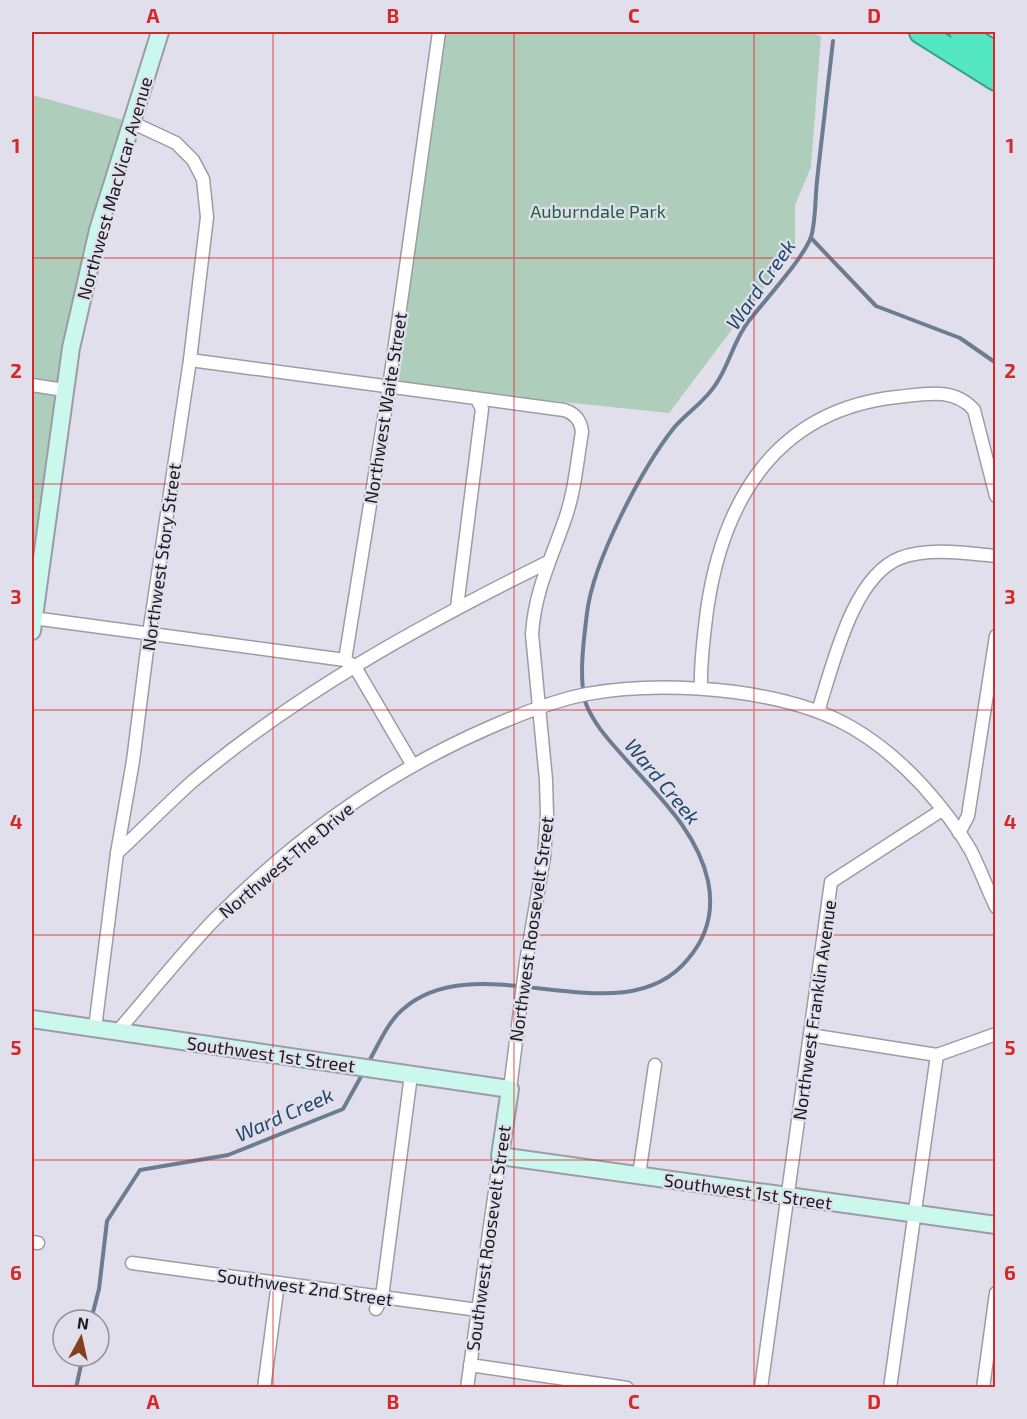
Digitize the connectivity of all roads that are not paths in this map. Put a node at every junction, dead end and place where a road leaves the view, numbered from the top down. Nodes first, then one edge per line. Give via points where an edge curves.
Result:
1 (160, 32) edge
2 (439, 32) edge
3 (921, 32) edge
4 (961, 32) edge
5 (996, 54) edge
6 (996, 79) edge
7 (131, 122) junction
8 (190, 360) junction
9 (32, 385) edge
10 (389, 387) junction
11 (64, 390) junction
12 (477, 399) junction
13 (996, 496) edge
14 (996, 556) edge
15 (548, 562) junction
16 (457, 607) junction
17 (32, 625) edge
18 (149, 634) junction
19 (996, 636) edge
20 (350, 664) junction
21 (701, 688) junction
22 (540, 708) junction
23 (818, 711) junction
24 (412, 764) junction
25 (942, 810) junction
26 (959, 833) junction
27 (117, 854) junction
28 (996, 907) edge
29 (32, 1019) edge
30 (95, 1028) junction
31 (117, 1032) junction
32 (996, 1034) edge
33 (810, 1035) junction
34 (937, 1055) junction
35 (655, 1065) dead end
36 (411, 1075) junction
37 (510, 1089) junction
38 (500, 1155) junction
39 (639, 1175) junction
40 (788, 1198) junction
41 (915, 1215) junction
42 (996, 1225) edge
43 (132, 1263) dead end
44 (278, 1283) junction
45 (996, 1293) edge
46 (382, 1297) junction
47 (376, 1309) dead end
48 (478, 1310) junction
49 (470, 1365) junction
50 (264, 1388) edge
51 (467, 1388) edge
52 (627, 1388) edge
53 (761, 1388) edge
54 (890, 1388) edge
55 (982, 1388) edge

1 - 7 street, Northwest MacVicar Avenue
2 - 10 street, Northwest Waite Street
3 - 6 highway
4 - 5 highway
7 - 8 street, Northwest Story Street via 185,150 203,179 207,217
7 - 11 street, Northwest MacVicar Avenue via 98,230
8 - 10 street
8 - 18 street, Northwest Story Street
9 - 11 street
10 - 12 street
10 - 20 street, Northwest Waite Street
11 - 17 street, Northwest MacVicar Avenue
12 - 15 street, Northwest Roosevelt Street via 564,410 577,418 582,432 574,486
12 - 16 street via 482,409
13 - 21 street via 974,410 955,396 890,398 842,410 795,435 767,460 740,499 717,556 703,642
14 - 23 street via 918,554 901,558 876,574 861,593
15 - 16 street
15 - 22 street, Northwest Roosevelt Street via 538,589 532,634
16 - 20 street
17 - 18 street
18 - 20 street
18 - 27 street, Northwest Story Street
19 - 26 street via 968,816
20 - 24 street
20 - 27 street via 193,782
21 - 22 street, Northwest The Drive via 614,690
21 - 23 street, Northwest The Drive via 797,703
22 - 24 street, Northwest The Drive
22 - 37 street, Northwest Roosevelt Street via 547,816 544,857
23 - 25 street, Northwest The Drive via 886,749
24 - 31 street, Northwest The Drive via 337,815 266,872 214,920
25 - 26 street, Northwest The Drive
25 - 33 street, Northwest Franklin Avenue via 831,882
26 - 28 street, Northwest The Drive
27 - 30 street, Northwest Story Street
29 - 30 street, Southwest 1st Street
30 - 31 street, Southwest 1st Street
31 - 36 street, Southwest 1st Street
32 - 34 street
33 - 34 street
33 - 40 street, Northwest Franklin Avenue
34 - 41 street
35 - 39 street
36 - 37 street, Southwest 1st Street
36 - 46 street
37 - 38 street, Southwest Roosevelt Street
38 - 39 street, Southwest 1st Street
38 - 48 street, Southwest Roosevelt Street
39 - 40 street, Southwest 1st Street
40 - 41 street, Southwest 1st Street
40 - 53 street, Northwest Franklin Avenue
41 - 42 street, Southwest 1st Street
41 - 54 street
43 - 44 street, Southwest 2nd Street
44 - 46 street, Southwest 2nd Street
44 - 50 street
45 - 55 street
46 - 47 street
46 - 48 street, Southwest 2nd Street
48 - 49 street, Southwest Roosevelt Street
49 - 51 street, Southwest Roosevelt Street
49 - 52 street

